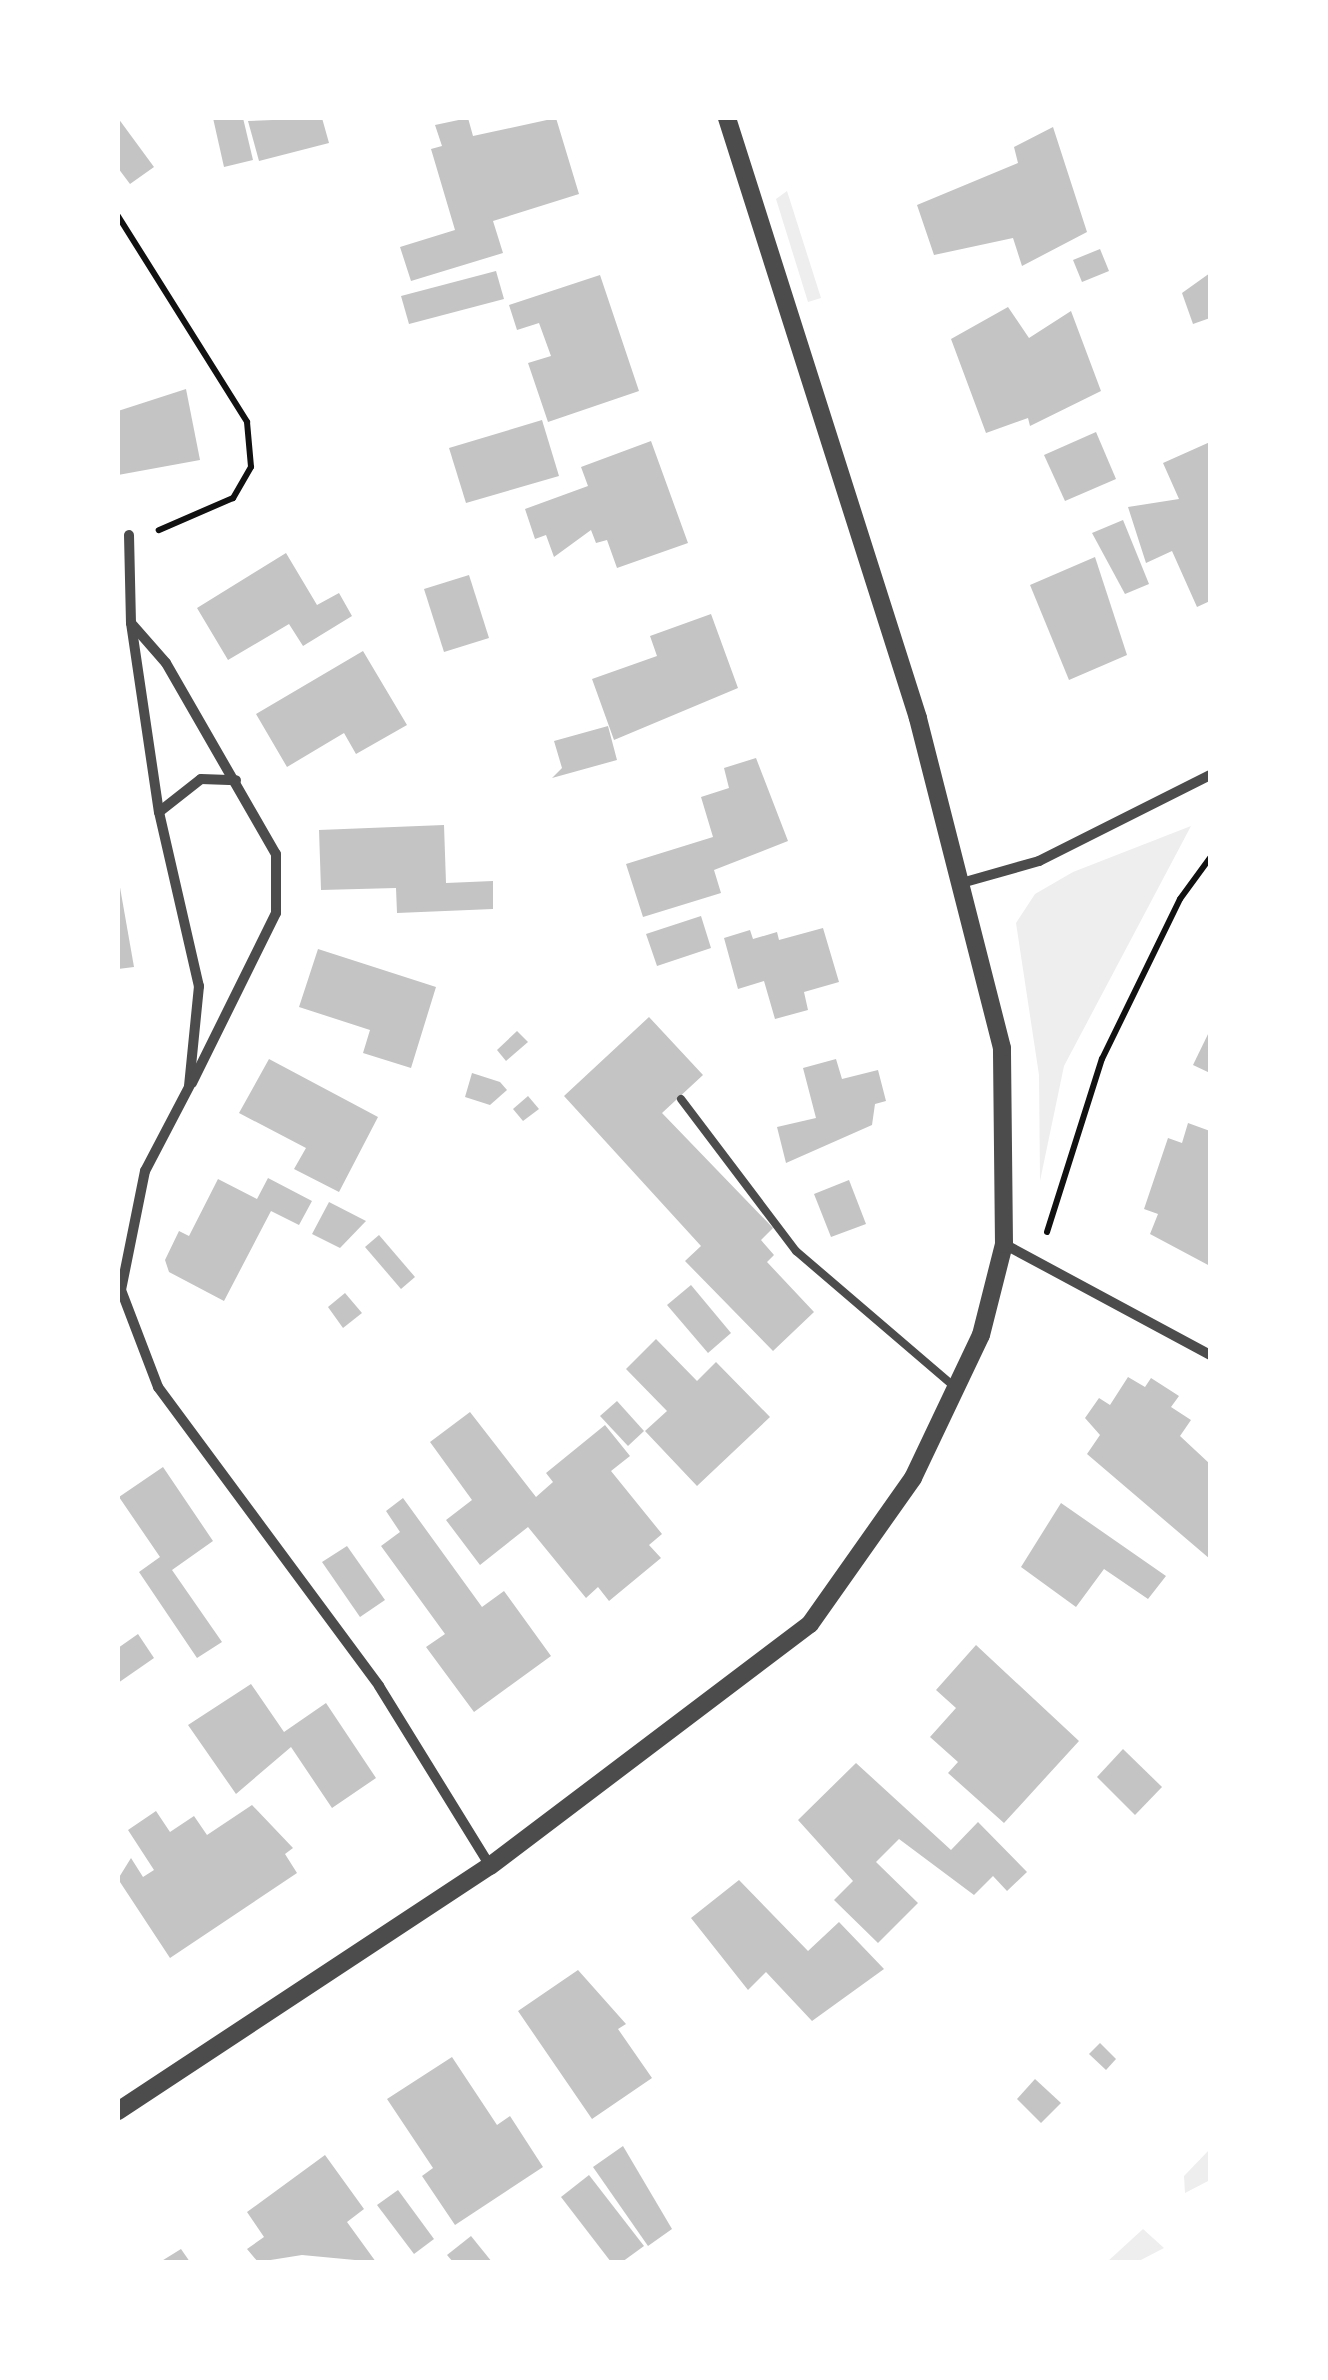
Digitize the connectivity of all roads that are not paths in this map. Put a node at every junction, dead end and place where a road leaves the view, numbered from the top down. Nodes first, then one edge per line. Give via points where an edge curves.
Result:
1 (726, 118) edge
2 (129, 535) road end
3 (130, 622) junction
4 (1210, 775) edge
5 (236, 780) junction
6 (159, 812) junction
7 (965, 882) junction
8 (190, 1087) junction
9 (681, 1099) dead end
10 (1004, 1244) junction
11 (1210, 1355) edge
12 (960, 1391) junction
13 (490, 1866) junction
14 (118, 2111) edge

1 - 7 street
2 - 3 street
3 - 5 street via 166,663
3 - 6 street
4 - 7 street via 1039,860
5 - 6 street via 200,779
5 - 8 street via 276,854 276,912 224,1034
6 - 8 street via 199,986
7 - 10 street via 1008,1098
8 - 13 street via 127,1229 121,1290 138,1343 158,1387 379,1686
9 - 12 lane via 796,1251
10 - 11 street
10 - 12 street
12 - 13 street via 912,1478 810,1624
13 - 14 street

